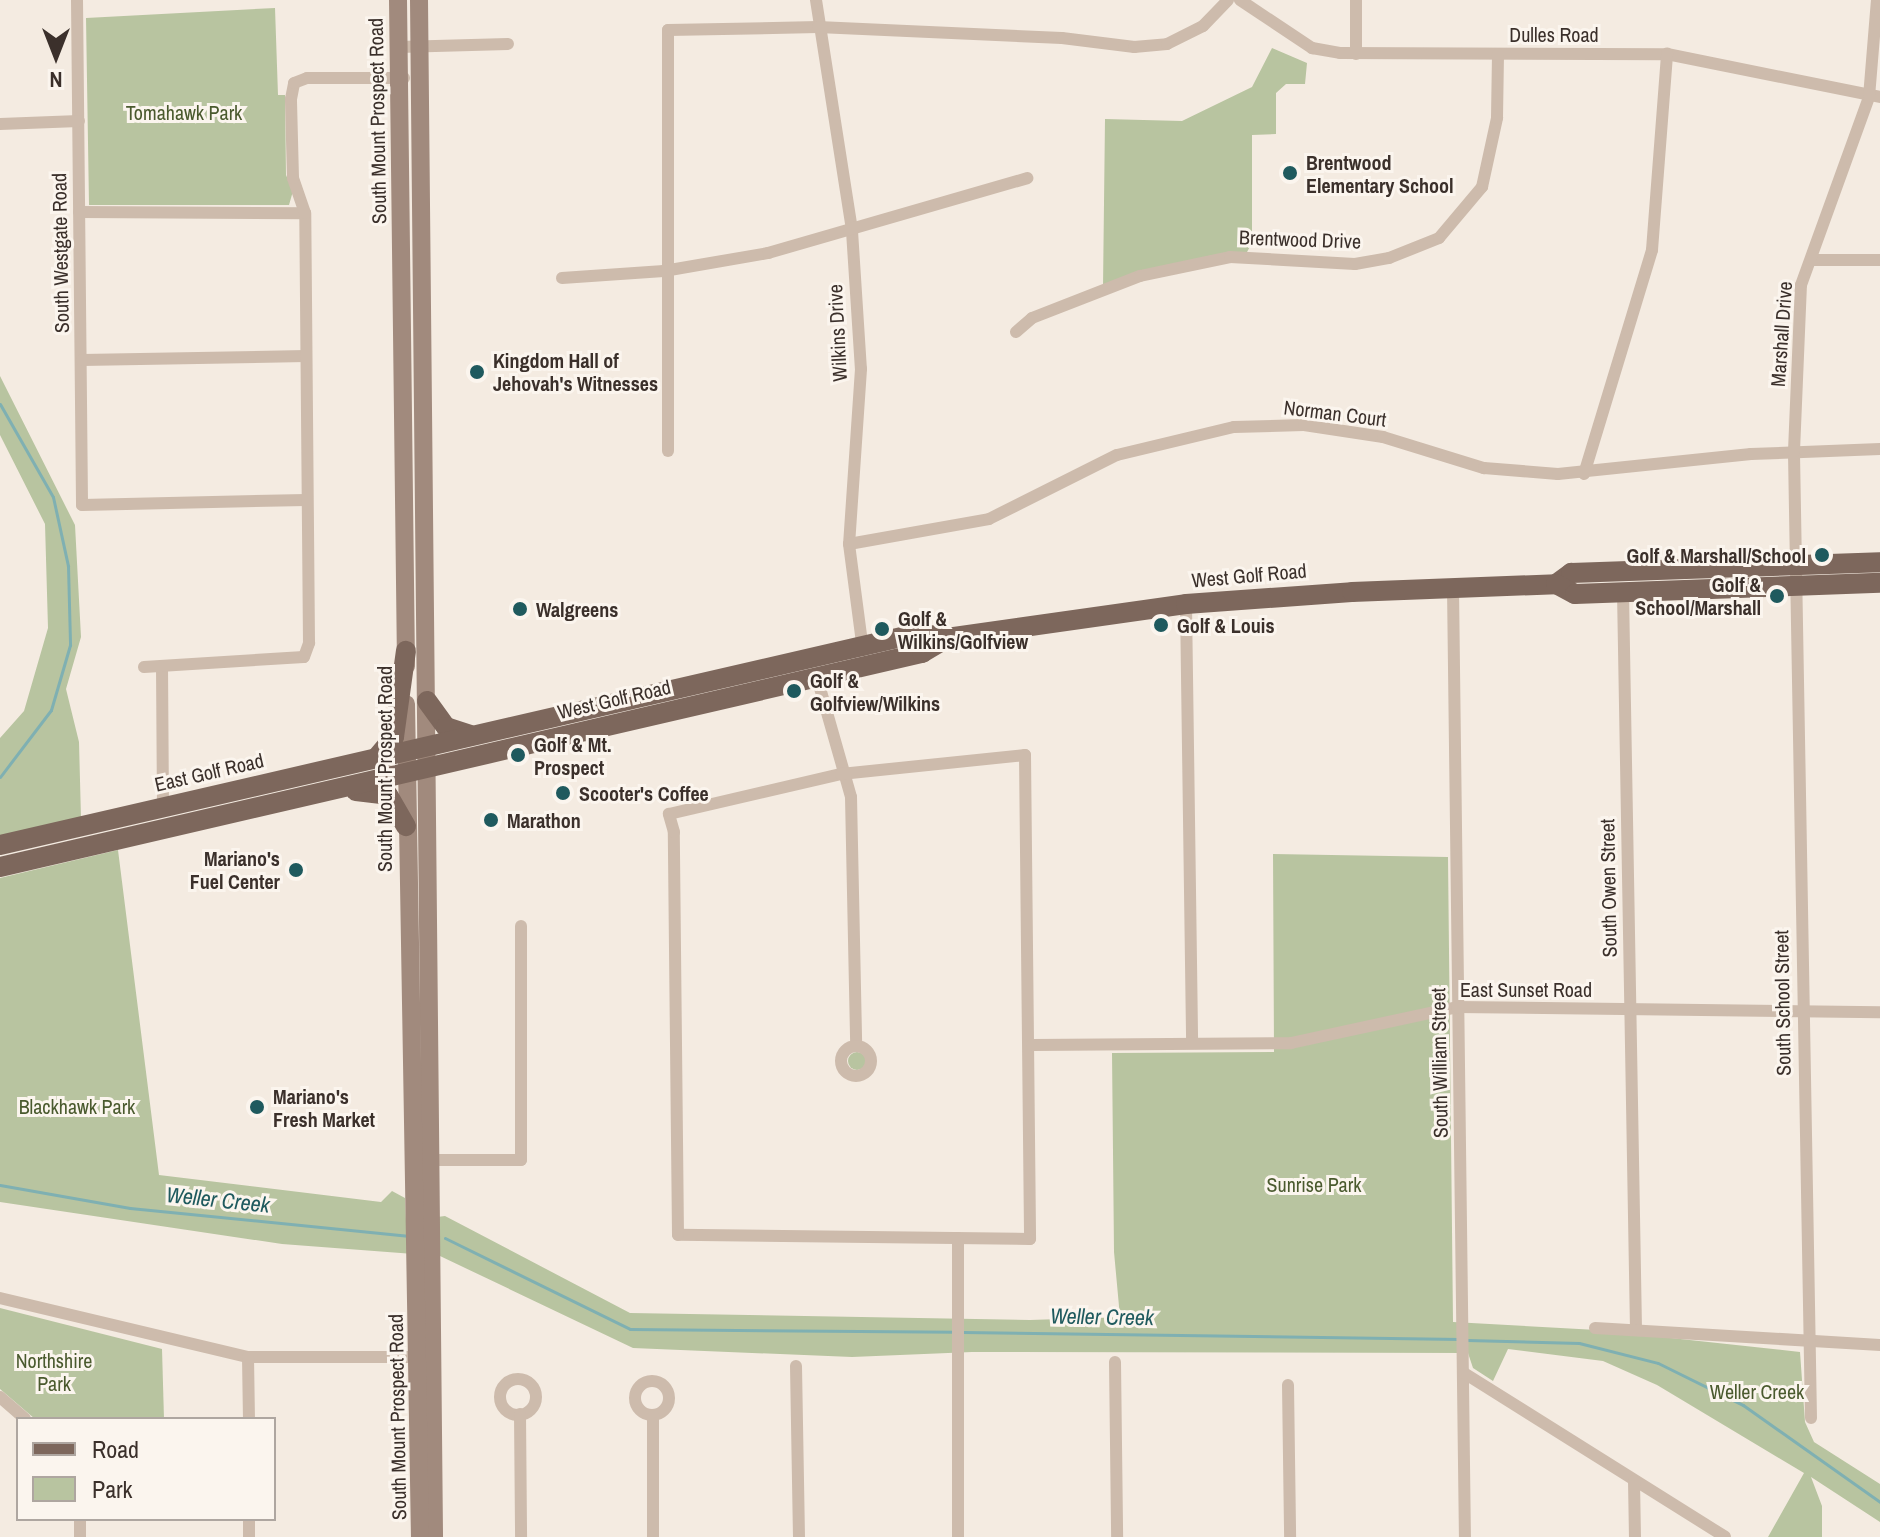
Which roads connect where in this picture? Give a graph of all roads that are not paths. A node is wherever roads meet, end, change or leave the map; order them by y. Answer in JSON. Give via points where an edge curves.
{"nodes":[{"id":1,"x":77,"y":0,"type":"edge"},
{"id":2,"x":398,"y":0,"type":"edge"},
{"id":3,"x":419,"y":0,"type":"edge"},
{"id":4,"x":816,"y":0,"type":"edge"},
{"id":5,"x":1228,"y":0,"type":"edge"},
{"id":6,"x":1240,"y":0,"type":"edge"},
{"id":7,"x":1356,"y":0,"type":"edge"},
{"id":8,"x":1877,"y":0,"type":"edge"},
{"id":9,"x":818,"y":27,"type":"junction"},
{"id":10,"x":508,"y":44,"type":"dead end"},
{"id":11,"x":399,"y":47,"type":"junction"},
{"id":12,"x":419,"y":47,"type":"junction"},
{"id":13,"x":1356,"y":54,"type":"junction"},
{"id":14,"x":1498,"y":54,"type":"junction"},
{"id":15,"x":1667,"y":54,"type":"junction"},
{"id":16,"x":399,"y":78,"type":"junction"},
{"id":17,"x":420,"y":78,"type":"junction"},
{"id":18,"x":1875,"y":97,"type":"edge"},
{"id":19,"x":79,"y":121,"type":"junction"},
{"id":20,"x":0,"y":124,"type":"edge"},
{"id":21,"x":1027,"y":178,"type":"dead end"},
{"id":22,"x":79,"y":212,"type":"junction"},
{"id":23,"x":305,"y":213,"type":"junction"},
{"id":24,"x":852,"y":231,"type":"junction"},
{"id":25,"x":1811,"y":260,"type":"junction"},
{"id":26,"x":1880,"y":260,"type":"edge"},
{"id":27,"x":664,"y":271,"type":"junction"},
{"id":28,"x":562,"y":278,"type":"dead end"},
{"id":29,"x":1016,"y":332,"type":"dead end"},
{"id":30,"x":306,"y":356,"type":"junction"},
{"id":31,"x":82,"y":360,"type":"junction"},
{"id":32,"x":1880,"y":449,"type":"edge"},
{"id":33,"x":668,"y":451,"type":"dead end"},
{"id":34,"x":1794,"y":451,"type":"junction"},
{"id":35,"x":1584,"y":474,"type":"junction"},
{"id":36,"x":306,"y":500,"type":"junction"},
{"id":37,"x":849,"y":544,"type":"junction"},
{"id":38,"x":1880,"y":562,"type":"edge"},
{"id":39,"x":1798,"y":576,"type":"junction"},
{"id":40,"x":1880,"y":583,"type":"edge"},
{"id":41,"x":1556,"y":584,"type":"junction"},
{"id":42,"x":1453,"y":588,"type":"junction"},
{"id":43,"x":1623,"y":592,"type":"junction"},
{"id":44,"x":1186,"y":604,"type":"junction"},
{"id":45,"x":406,"y":651,"type":"junction"},
{"id":46,"x":864,"y":655,"type":"junction"},
{"id":47,"x":162,"y":666,"type":"junction"},
{"id":48,"x":814,"y":666,"type":"junction"},
{"id":49,"x":144,"y":667,"type":"dead end"},
{"id":50,"x":427,"y":701,"type":"junction"},
{"id":51,"x":470,"y":735,"type":"junction"},
{"id":52,"x":428,"y":744,"type":"junction"},
{"id":53,"x":405,"y":750,"type":"junction"},
{"id":54,"x":378,"y":756,"type":"junction"},
{"id":55,"x":428,"y":766,"type":"junction"},
{"id":56,"x":406,"y":772,"type":"junction"},
{"id":57,"x":841,"y":774,"type":"junction"},
{"id":58,"x":320,"y":792,"type":"junction"},
{"id":59,"x":163,"y":807,"type":"junction"},
{"id":60,"x":406,"y":826,"type":"junction"},
{"id":61,"x":0,"y":845,"type":"edge"},
{"id":62,"x":0,"y":867,"type":"edge"},
{"id":63,"x":521,"y":926,"type":"dead end"},
{"id":64,"x":1457,"y":1007,"type":"junction"},
{"id":65,"x":1630,"y":1010,"type":"junction"},
{"id":66,"x":1880,"y":1012,"type":"edge"},
{"id":67,"x":1801,"y":1013,"type":"junction"},
{"id":68,"x":1192,"y":1042,"type":"junction"},
{"id":69,"x":1032,"y":1045,"type":"junction"},
{"id":70,"x":856,"y":1046,"type":"dead end"},
{"id":71,"x":422,"y":1160,"type":"junction"},
{"id":72,"x":958,"y":1238,"type":"junction"},
{"id":73,"x":0,"y":1298,"type":"edge"},
{"id":74,"x":1636,"y":1327,"type":"junction"},
{"id":75,"x":1595,"y":1328,"type":"dead end"},
{"id":76,"x":1809,"y":1344,"type":"junction"},
{"id":77,"x":1880,"y":1345,"type":"edge"},
{"id":78,"x":425,"y":1356,"type":"junction"},
{"id":79,"x":248,"y":1357,"type":"junction"},
{"id":80,"x":1115,"y":1362,"type":"dead end"},
{"id":81,"x":796,"y":1366,"type":"dead end"},
{"id":82,"x":1464,"y":1373,"type":"junction"},
{"id":83,"x":1288,"y":1385,"type":"dead end"},
{"id":84,"x":0,"y":1397,"type":"edge"},
{"id":85,"x":520,"y":1414,"type":"dead end"},
{"id":86,"x":653,"y":1416,"type":"dead end"},
{"id":87,"x":23,"y":1417,"type":"edge"},
{"id":88,"x":249,"y":1417,"type":"edge"},
{"id":89,"x":1811,"y":1418,"type":"dead end"},
{"id":90,"x":1634,"y":1481,"type":"junction"},
{"id":91,"x":420,"y":1537,"type":"edge"},
{"id":92,"x":434,"y":1537,"type":"edge"},
{"id":93,"x":521,"y":1537,"type":"edge"},
{"id":94,"x":653,"y":1537,"type":"edge"},
{"id":95,"x":799,"y":1537,"type":"edge"},
{"id":96,"x":958,"y":1537,"type":"edge"},
{"id":97,"x":1117,"y":1537,"type":"edge"},
{"id":98,"x":1290,"y":1537,"type":"edge"},
{"id":99,"x":1465,"y":1537,"type":"edge"},
{"id":100,"x":1635,"y":1537,"type":"edge"},
{"id":101,"x":1725,"y":1537,"type":"edge"}],
"edges":[{"from":1,"to":19,"type":"street","name":"South Westgate Road"},
{"from":2,"to":11,"type":"main road","name":"South Mount Prospect Road"},
{"from":3,"to":12,"type":"main road","name":"South Mount Prospect Road"},
{"from":4,"to":9,"type":"street","name":"Wilkins Drive"},
{"from":5,"to":9,"type":"street","via":[[1191,32],[1167,44],[1134,47],[1062,38]]},
{"from":6,"to":13,"type":"street","name":"Dulles Road","via":[[1312,48]]},
{"from":7,"to":13,"type":"street"},
{"from":8,"to":18,"type":"street","name":"Marshall Drive"},
{"from":9,"to":24,"type":"street","name":"Wilkins Drive"},
{"from":9,"to":27,"type":"street","via":[[668,30]]},
{"from":10,"to":12,"type":"street"},
{"from":11,"to":12,"type":"street"},
{"from":11,"to":16,"type":"main road","name":"South Mount Prospect Road"},
{"from":12,"to":17,"type":"main road","name":"South Mount Prospect Road"},
{"from":13,"to":14,"type":"street","name":"Dulles Road"},
{"from":14,"to":15,"type":"street","name":"Dulles Road"},
{"from":14,"to":29,"type":"street","name":"Brentwood Drive","via":[[1497,118],[1482,187],[1439,238],[1389,258],[1355,264],[1230,257],[1140,276],[1032,318]]},
{"from":15,"to":18,"type":"street","name":"Dulles Road"},
{"from":15,"to":35,"type":"street","via":[[1652,250]]},
{"from":16,"to":17,"type":"street"},
{"from":16,"to":23,"type":"street","via":[[307,78],[294,83],[293,178]]},
{"from":16,"to":45,"type":"main road","name":"South Mount Prospect Road"},
{"from":17,"to":50,"type":"main road","name":"South Mount Prospect Road"},
{"from":18,"to":25,"type":"street","name":"Marshall Drive"},
{"from":19,"to":20,"type":"street"},
{"from":19,"to":22,"type":"street","name":"South Westgate Road"},
{"from":21,"to":24,"type":"street"},
{"from":22,"to":23,"type":"street"},
{"from":22,"to":31,"type":"street","name":"South Westgate Road"},
{"from":23,"to":30,"type":"street"},
{"from":24,"to":27,"type":"street"},
{"from":24,"to":37,"type":"street","name":"Wilkins Drive","via":[[861,369]]},
{"from":25,"to":26,"type":"street"},
{"from":25,"to":34,"type":"street","name":"Marshall Drive","via":[[1801,285]]},
{"from":27,"to":28,"type":"street"},
{"from":27,"to":33,"type":"street"},
{"from":30,"to":31,"type":"street"},
{"from":30,"to":36,"type":"street"},
{"from":31,"to":36,"type":"street","name":"South Westgate Road","via":[[82,505]]},
{"from":32,"to":34,"type":"street","name":"Norman Court"},
{"from":34,"to":35,"type":"street","name":"Norman Court"},
{"from":34,"to":39,"type":"street","name":"Marshall Drive"},
{"from":35,"to":37,"type":"street","name":"Norman Court","via":[[1484,468],[1383,437],[1304,425],[1234,427],[1117,455],[989,519]]},
{"from":36,"to":47,"type":"street","via":[[309,643],[304,657]]},
{"from":37,"to":46,"type":"street","name":"Wilkins Drive"},
{"from":38,"to":39,"type":"main road","name":"West Golf Road"},
{"from":39,"to":40,"type":"main road","name":"West Golf Road"},
{"from":39,"to":41,"type":"main road","name":"West Golf Road","via":[[1571,573]]},
{"from":39,"to":43,"type":"main road","name":"West Golf Road"},
{"from":39,"to":67,"type":"street","name":"South School Street"},
{"from":41,"to":42,"type":"main road","name":"West Golf Road"},
{"from":41,"to":43,"type":"main road","name":"West Golf Road","via":[[1575,594]]},
{"from":42,"to":44,"type":"main road","name":"West Golf Road"},
{"from":42,"to":64,"type":"street","name":"South William Street"},
{"from":43,"to":65,"type":"street","name":"South Owen Street"},
{"from":44,"to":46,"type":"main road","name":"West Golf Road","via":[[947,638],[922,653]]},
{"from":44,"to":68,"type":"street"},
{"from":45,"to":53,"type":"main road","name":"South Mount Prospect Road"},
{"from":45,"to":54,"type":"main road","via":[[394,737]]},
{"from":46,"to":48,"type":"main road","name":"West Golf Road"},
{"from":47,"to":49,"type":"street"},
{"from":47,"to":59,"type":"street"},
{"from":48,"to":51,"type":"main road","name":"West Golf Road"},
{"from":48,"to":55,"type":"main road","name":"West Golf Road"},
{"from":48,"to":57,"type":"street"},
{"from":50,"to":51,"type":"main road","via":[[446,727]]},
{"from":50,"to":52,"type":"main road","name":"South Mount Prospect Road"},
{"from":51,"to":52,"type":"main road","name":"West Golf Road"},
{"from":52,"to":53,"type":"main road","name":"East Golf Road"},
{"from":52,"to":55,"type":"main road","name":"South Mount Prospect Road"},
{"from":53,"to":54,"type":"main road","name":"East Golf Road"},
{"from":53,"to":56,"type":"main road","name":"South Mount Prospect Road"},
{"from":54,"to":59,"type":"main road","name":"East Golf Road"},
{"from":55,"to":56,"type":"main road"},
{"from":55,"to":71,"type":"main road","name":"South Mount Prospect Road"},
{"from":56,"to":58,"type":"main road"},
{"from":56,"to":60,"type":"main road","name":"South Mount Prospect Road"},
{"from":57,"to":69,"type":"street","via":[[1025,755]]},
{"from":57,"to":70,"type":"street","via":[[851,797]]},
{"from":57,"to":72,"type":"street","via":[[669,814],[674,832],[678,1235]]},
{"from":58,"to":60,"type":"main road","via":[[380,791],[394,800]]},
{"from":58,"to":62,"type":"main road"},
{"from":59,"to":61,"type":"main road","name":"East Golf Road"},
{"from":60,"to":71,"type":"main road","name":"South Mount Prospect Road"},
{"from":63,"to":71,"type":"street","via":[[521,1160]]},
{"from":64,"to":65,"type":"street","name":"East Sunset Road"},
{"from":64,"to":68,"type":"street","name":"East Sunset Road","via":[[1291,1043]]},
{"from":64,"to":82,"type":"street","name":"South William Street"},
{"from":65,"to":67,"type":"street","name":"East Sunset Road"},
{"from":65,"to":74,"type":"street","name":"South Owen Street"},
{"from":66,"to":67,"type":"street","name":"East Sunset Road"},
{"from":67,"to":76,"type":"street","name":"South School Street"},
{"from":68,"to":69,"type":"street","name":"East Sunset Road"},
{"from":69,"to":72,"type":"street","via":[[1030,1239]]},
{"from":71,"to":78,"type":"main road","name":"South Mount Prospect Road"},
{"from":72,"to":96,"type":"street"},
{"from":73,"to":79,"type":"street"},
{"from":74,"to":75,"type":"street"},
{"from":74,"to":76,"type":"street"},
{"from":76,"to":77,"type":"street"},
{"from":76,"to":89,"type":"street","name":"South School Street"},
{"from":78,"to":79,"type":"street"},
{"from":78,"to":91,"type":"main road","name":"South Mount Prospect Road"},
{"from":78,"to":92,"type":"main road","name":"South Mount Prospect Road"},
{"from":79,"to":88,"type":"street"},
{"from":80,"to":97,"type":"street"},
{"from":81,"to":95,"type":"street"},
{"from":82,"to":90,"type":"street"},
{"from":82,"to":99,"type":"street","name":"South William Street"},
{"from":83,"to":98,"type":"street"},
{"from":84,"to":87,"type":"street"},
{"from":85,"to":93,"type":"street"},
{"from":86,"to":94,"type":"street"},
{"from":90,"to":100,"type":"street"},
{"from":90,"to":101,"type":"street"}]}
